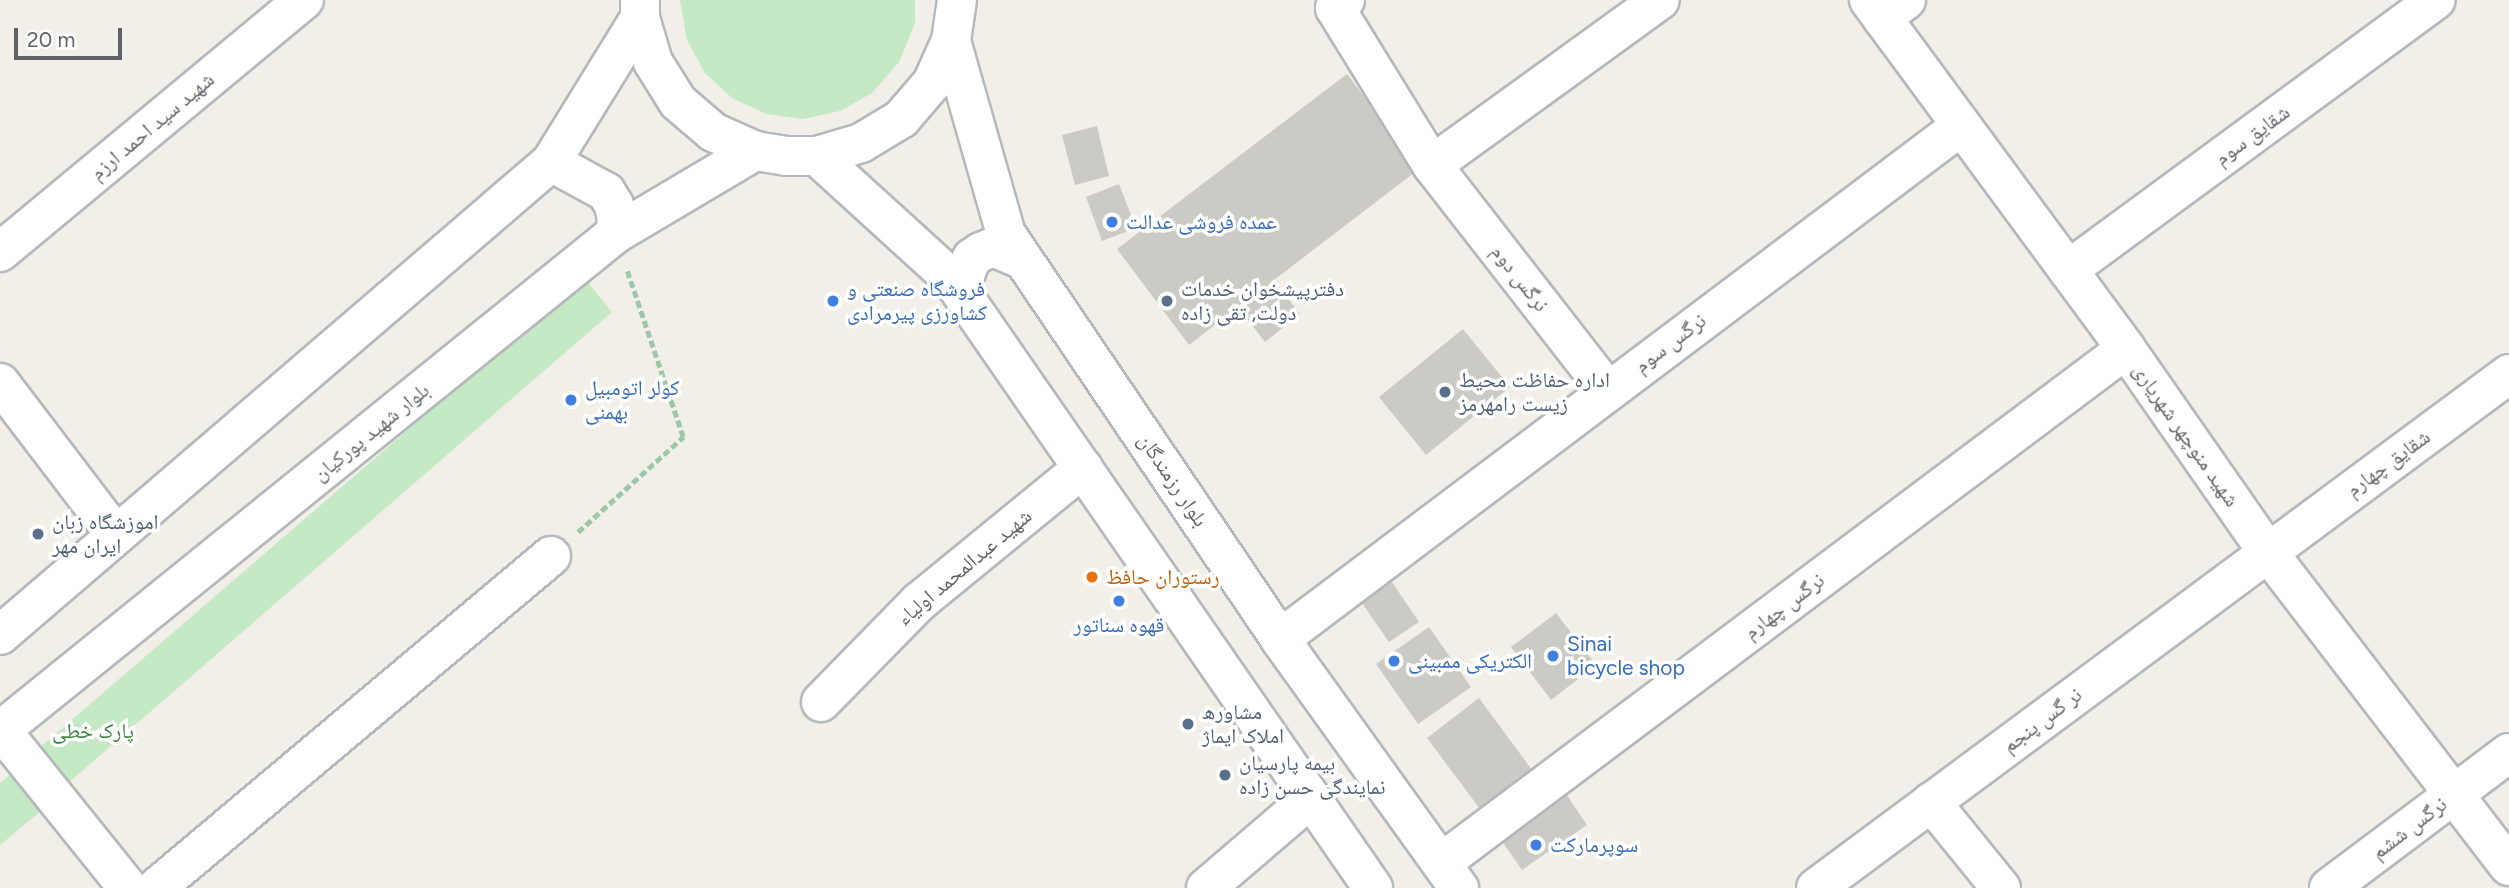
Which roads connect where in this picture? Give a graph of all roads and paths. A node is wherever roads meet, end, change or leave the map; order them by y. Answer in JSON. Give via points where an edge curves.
{"nodes":[{"id":1,"x":304,"y":0,"type":"edge"},
{"id":2,"x":957,"y":0,"type":"edge"},
{"id":3,"x":1660,"y":0,"type":"edge"},
{"id":4,"x":2436,"y":0,"type":"edge"},
{"id":5,"x":1340,"y":4,"type":"edge"},
{"id":6,"x":1885,"y":6,"type":"edge"},
{"id":7,"x":640,"y":9,"type":"edge"},
{"id":8,"x":951,"y":41,"type":"junction"},
{"id":9,"x":1961,"y":126,"type":"junction"},
{"id":10,"x":755,"y":151,"type":"junction"},
{"id":11,"x":817,"y":156,"type":"junction"},
{"id":12,"x":551,"y":162,"type":"junction"},
{"id":13,"x":1432,"y":165,"type":"junction"},
{"id":14,"x":615,"y":234,"type":"junction"},
{"id":15,"x":0,"y":252,"type":"edge"},
{"id":16,"x":1023,"y":260,"type":"junction"},
{"id":17,"x":2067,"y":270,"type":"junction"},
{"id":18,"x":964,"y":297,"type":"junction"},
{"id":19,"x":2126,"y":349,"type":"junction"},
{"id":20,"x":2509,"y":374,"type":"edge"},
{"id":21,"x":0,"y":383,"type":"edge"},
{"id":22,"x":1607,"y":390,"type":"junction"},
{"id":23,"x":1083,"y":468,"type":"junction"},
{"id":24,"x":116,"y":535,"type":"junction"},
{"id":25,"x":2267,"y":551,"type":"junction"},
{"id":26,"x":551,"y":556,"type":"joint"},
{"id":27,"x":0,"y":635,"type":"edge"},
{"id":28,"x":1280,"y":639,"type":"junction"},
{"id":29,"x":821,"y":702,"type":"dead end"},
{"id":30,"x":0,"y":731,"type":"edge"},
{"id":31,"x":2509,"y":753,"type":"edge"},
{"id":32,"x":2456,"y":793,"type":"junction"},
{"id":33,"x":1311,"y":798,"type":"junction"},
{"id":34,"x":1931,"y":802,"type":"junction"},
{"id":35,"x":2509,"y":866,"type":"edge"},
{"id":36,"x":1450,"y":876,"type":"edge"},
{"id":37,"x":128,"y":888,"type":"edge"},
{"id":38,"x":156,"y":888,"type":"edge"},
{"id":39,"x":1206,"y":888,"type":"edge"},
{"id":40,"x":1373,"y":888,"type":"edge"},
{"id":41,"x":1816,"y":888,"type":"edge"},
{"id":42,"x":2001,"y":888,"type":"edge"},
{"id":43,"x":2329,"y":888,"type":"edge"}],
"edges":[{"from":1,"to":15,"type":"street","name":"شهید سید احمد ارزم"},
{"from":2,"to":8,"type":"street"},
{"from":3,"to":13,"type":"street"},
{"from":4,"to":17,"type":"street","name":"شقایق سوم"},
{"from":5,"to":13,"type":"street","name":"نرگس دوم"},
{"from":6,"to":9,"type":"street","name":"شهید منوچهر شهریاری"},
{"from":7,"to":10,"type":"street","via":[[653,62],[678,102],[713,132]]},
{"from":7,"to":12,"type":"street"},
{"from":8,"to":11,"type":"street","via":[[932,83],[901,118],[861,143]]},
{"from":8,"to":16,"type":"street","name":"بلوار رزمندگان","via":[[1006,234]]},
{"from":9,"to":17,"type":"street","name":"شهید منوچهر شهریاری"},
{"from":9,"to":22,"type":"street","name":"نرگس سوم"},
{"from":10,"to":11,"type":"street"},
{"from":10,"to":14,"type":"street","name":"بلوار شهید پورکیان"},
{"from":11,"to":18,"type":"street","via":[[951,278]]},
{"from":12,"to":14,"type":"street","via":[[606,192],[614,205]]},
{"from":12,"to":24,"type":"street"},
{"from":13,"to":22,"type":"street","name":"نرگس دوم"},
{"from":14,"to":26,"type":"path","via":[[682,437]]},
{"from":14,"to":30,"type":"street","name":"بلوار شهید پورکیان"},
{"from":16,"to":18,"type":"street","via":[[993,247],[981,252],[967,269]]},
{"from":16,"to":28,"type":"street","name":"بلوار رزمندگان"},
{"from":17,"to":19,"type":"street","name":"شهید منوچهر شهریاری"},
{"from":18,"to":23,"type":"street"},
{"from":19,"to":25,"type":"street","name":"شهید منوچهر شهریاری"},
{"from":19,"to":36,"type":"street","name":"نرگس چهارم"},
{"from":20,"to":25,"type":"street","name":"شقایق چهارم"},
{"from":21,"to":24,"type":"street"},
{"from":22,"to":28,"type":"street","name":"نرگس سوم"},
{"from":23,"to":29,"type":"street","name":"شهید عبدالمحمد اولیاء","via":[[919,602]]},
{"from":23,"to":33,"type":"street"},
{"from":24,"to":27,"type":"street"},
{"from":25,"to":32,"type":"street","name":"شهید منوچهر شهریاری"},
{"from":25,"to":34,"type":"street","name":"نر گس پنجم"},
{"from":26,"to":38,"type":"street"},
{"from":28,"to":36,"type":"street","name":"بلوار رزمندگان"},
{"from":30,"to":37,"type":"street"},
{"from":31,"to":32,"type":"street","name":"نرگس ششم"},
{"from":32,"to":35,"type":"street","name":"شهید منوچهر شهریاری"},
{"from":32,"to":43,"type":"street","name":"نرگس ششم"},
{"from":33,"to":39,"type":"street"},
{"from":33,"to":40,"type":"street"},
{"from":34,"to":41,"type":"street","name":"نر گس پنجم"},
{"from":34,"to":42,"type":"street"}]}
